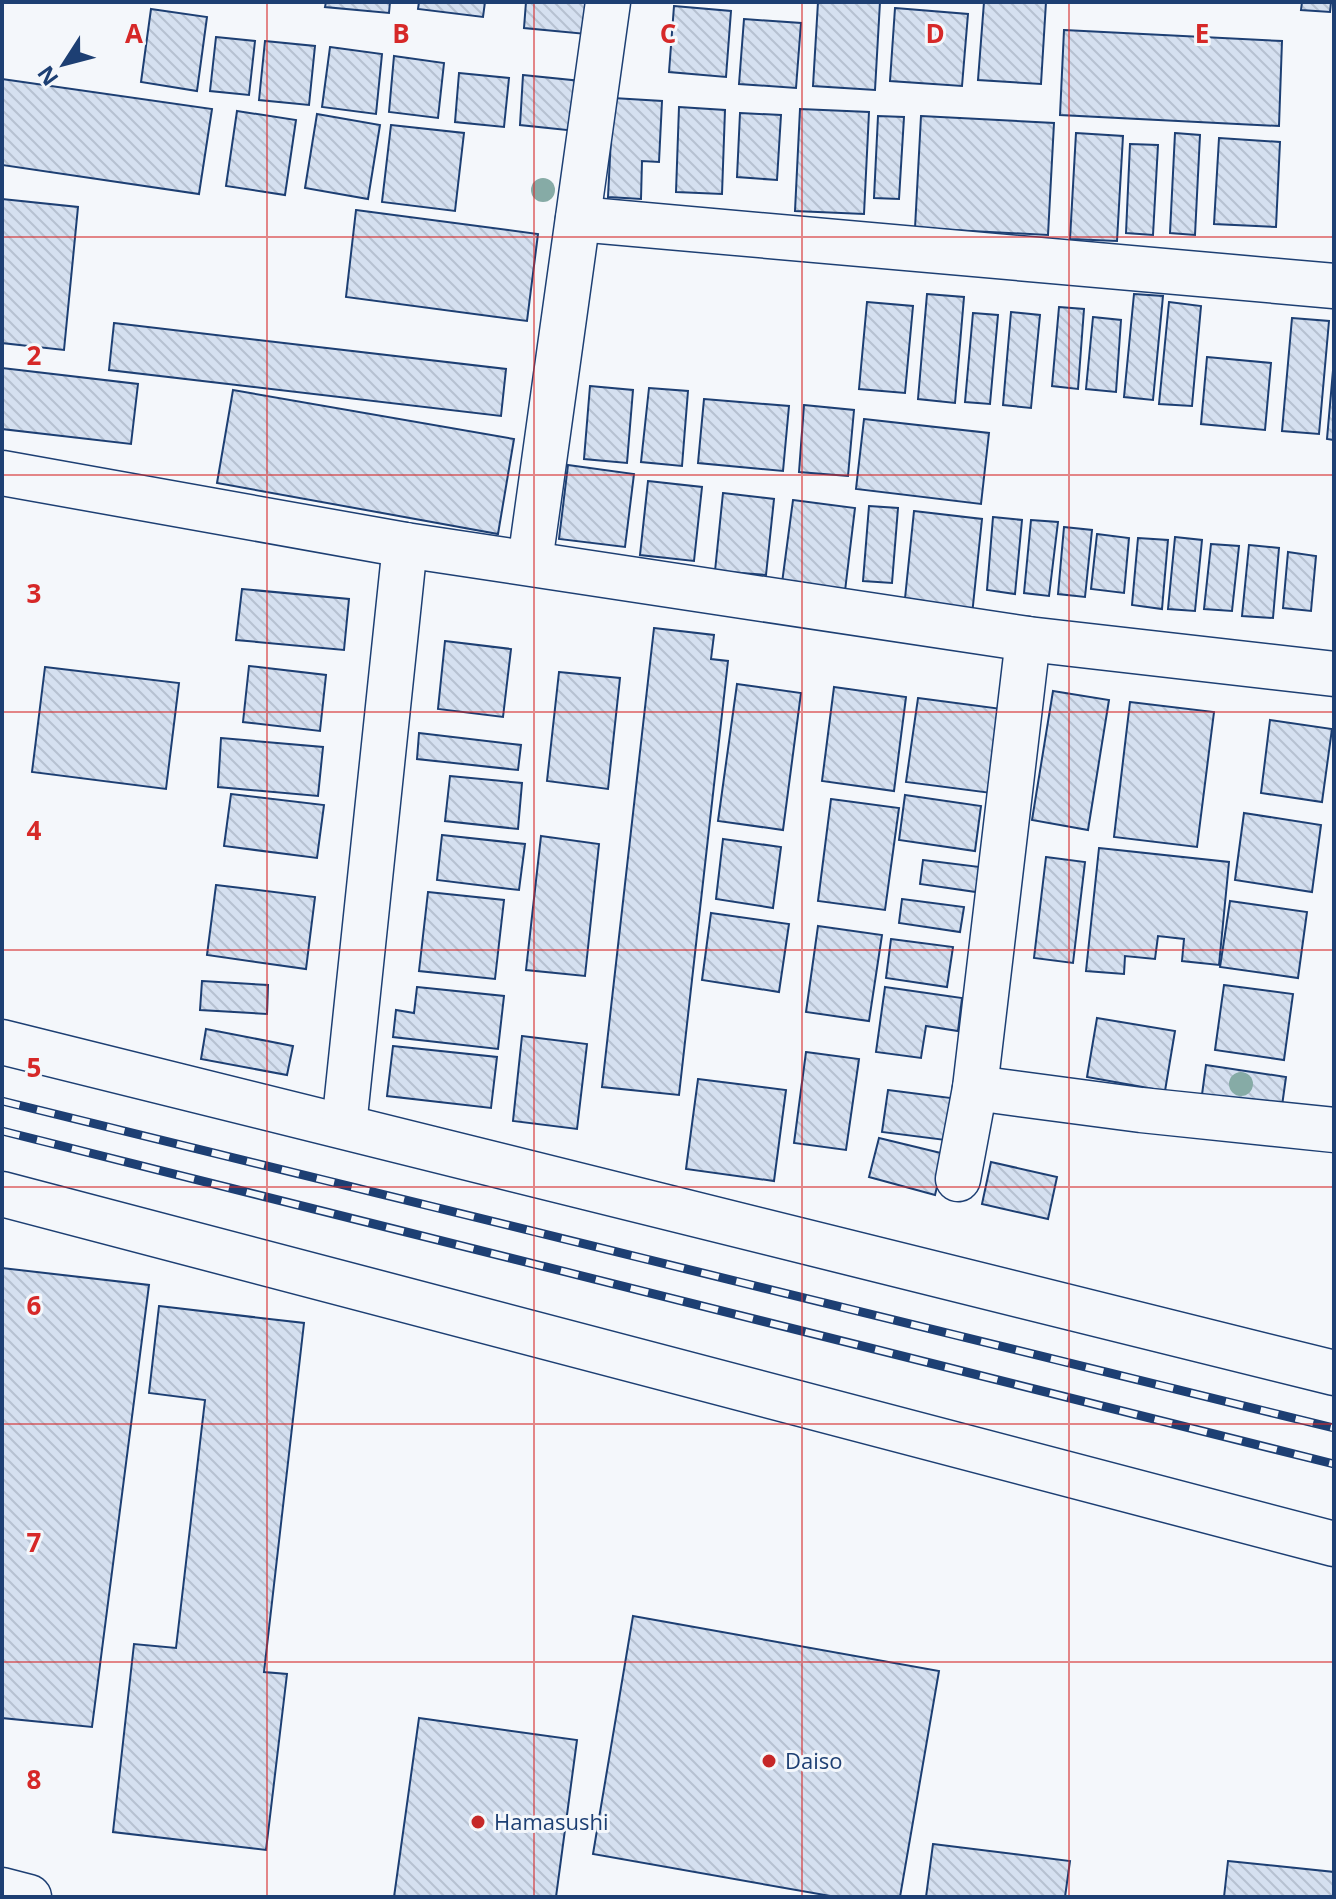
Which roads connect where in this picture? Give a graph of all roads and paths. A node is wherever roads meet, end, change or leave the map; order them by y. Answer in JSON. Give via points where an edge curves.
{"nodes":[{"id":1,"x":608,"y":2,"type":"edge"},
{"id":2,"x":578,"y":219,"type":"junction"},
{"id":3,"x":1334,"y":286,"type":"edge"},
{"id":4,"x":2,"y":473,"type":"edge"},
{"id":5,"x":405,"y":545,"type":"junction"},
{"id":6,"x":530,"y":562,"type":"junction"},
{"id":7,"x":1028,"y":639,"type":"junction"},
{"id":8,"x":1334,"y":674,"type":"edge"},
{"id":9,"x":2,"y":1042,"type":"edge"},
{"id":10,"x":975,"y":1088,"type":"junction"},
{"id":11,"x":344,"y":1126,"type":"junction"},
{"id":12,"x":1334,"y":1130,"type":"edge"},
{"id":13,"x":958,"y":1179,"type":"dead end"},
{"id":14,"x":2,"y":1194,"type":"edge"},
{"id":15,"x":1334,"y":1373,"type":"edge"},
{"id":16,"x":1334,"y":1544,"type":"edge"},
{"id":17,"x":2,"y":1890,"type":"edge"},
{"id":18,"x":29,"y":1897,"type":"edge"}],
"edges":[{"from":1,"to":2,"type":"street"},
{"from":2,"to":3,"type":"street"},
{"from":2,"to":6,"type":"street"},
{"from":4,"to":5,"type":"street"},
{"from":5,"to":6,"type":"street"},
{"from":5,"to":11,"type":"street"},
{"from":6,"to":7,"type":"street"},
{"from":7,"to":8,"type":"street"},
{"from":7,"to":10,"type":"street"},
{"from":9,"to":11,"type":"street"},
{"from":10,"to":12,"type":"street"},
{"from":10,"to":13,"type":"street"},
{"from":11,"to":15,"type":"street"},
{"from":14,"to":16,"type":"street"},
{"from":17,"to":18,"type":"street"}]}
